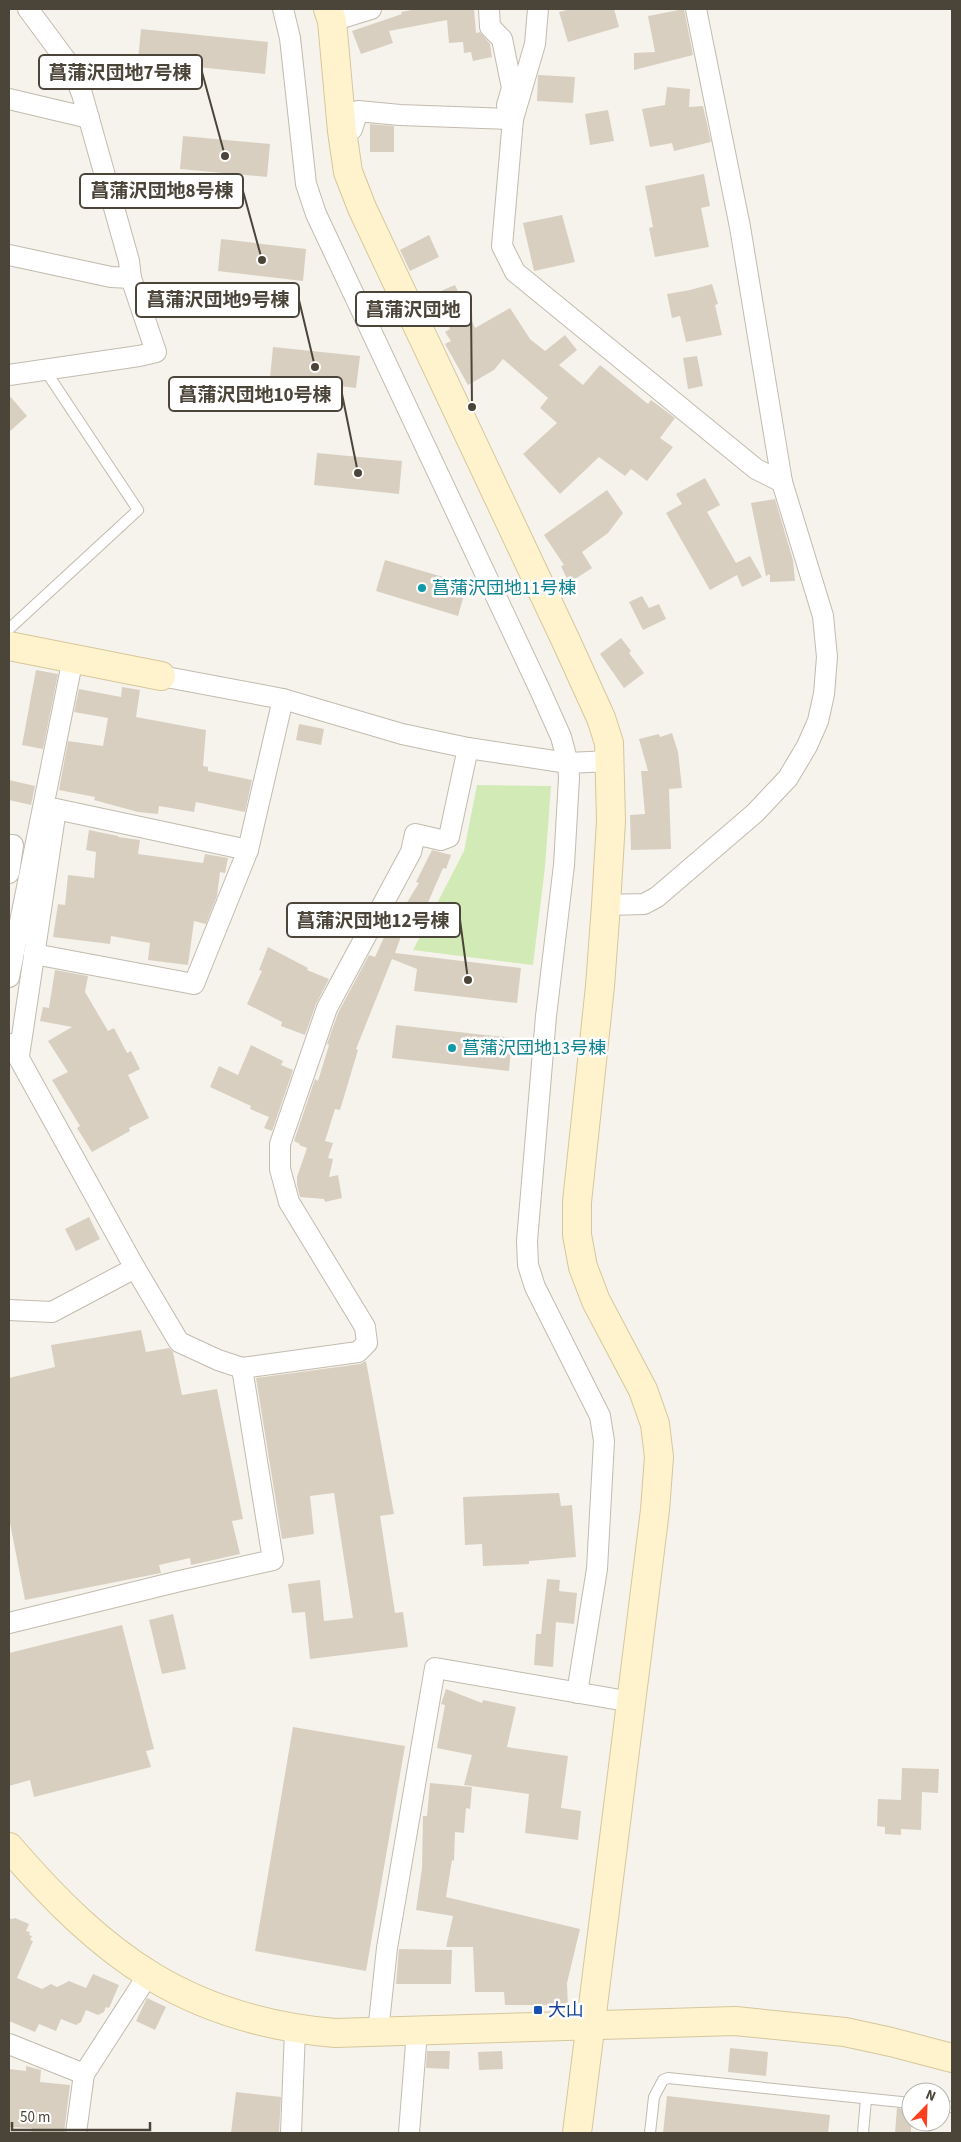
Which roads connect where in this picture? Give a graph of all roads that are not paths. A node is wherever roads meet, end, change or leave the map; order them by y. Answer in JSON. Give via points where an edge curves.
{"nodes":[{"id":1,"x":28,"y":9,"type":"edge"},
{"id":2,"x":283,"y":9,"type":"edge"},
{"id":3,"x":371,"y":9,"type":"edge"},
{"id":4,"x":490,"y":9,"type":"edge"},
{"id":5,"x":538,"y":9,"type":"edge"},
{"id":6,"x":696,"y":9,"type":"edge"},
{"id":7,"x":330,"y":15,"type":"edge"},
{"id":8,"x":9,"y":99,"type":"edge"},
{"id":9,"x":89,"y":118,"type":"junction"},
{"id":10,"x":508,"y":118,"type":"junction"},
{"id":11,"x":342,"y":131,"type":"junction"},
{"id":12,"x":9,"y":256,"type":"edge"},
{"id":13,"x":131,"y":278,"type":"junction"},
{"id":14,"x":45,"y":370,"type":"junction"},
{"id":15,"x":9,"y":375,"type":"edge"},
{"id":16,"x":782,"y":482,"type":"junction"},
{"id":17,"x":9,"y":629,"type":"edge"},
{"id":18,"x":9,"y":646,"type":"edge"},
{"id":19,"x":74,"y":658,"type":"junction"},
{"id":20,"x":161,"y":676,"type":"joint"},
{"id":21,"x":283,"y":699,"type":"junction"},
{"id":22,"x":468,"y":748,"type":"junction"},
{"id":23,"x":610,"y":761,"type":"junction"},
{"id":24,"x":568,"y":763,"type":"junction"},
{"id":25,"x":9,"y":844,"type":"edge"},
{"id":26,"x":248,"y":850,"type":"junction"},
{"id":27,"x":9,"y":873,"type":"edge"},
{"id":28,"x":606,"y":906,"type":"junction"},
{"id":29,"x":34,"y":954,"type":"junction"},
{"id":30,"x":9,"y":977,"type":"edge"},
{"id":31,"x":14,"y":1048,"type":"edge"},
{"id":32,"x":135,"y":1268,"type":"junction"},
{"id":33,"x":9,"y":1310,"type":"edge"},
{"id":34,"x":242,"y":1368,"type":"junction"},
{"id":35,"x":9,"y":1623,"type":"edge"},
{"id":36,"x":577,"y":1693,"type":"junction"},
{"id":37,"x":632,"y":1702,"type":"junction"},
{"id":38,"x":9,"y":1847,"type":"edge"},
{"id":39,"x":148,"y":1975,"type":"junction"},
{"id":40,"x":592,"y":2026,"type":"junction"},
{"id":41,"x":294,"y":2030,"type":"junction"},
{"id":42,"x":417,"y":2031,"type":"junction"},
{"id":43,"x":378,"y":2032,"type":"junction"},
{"id":44,"x":9,"y":2044,"type":"edge"},
{"id":45,"x":952,"y":2058,"type":"edge"},
{"id":46,"x":84,"y":2074,"type":"junction"},
{"id":47,"x":866,"y":2099,"type":"junction"},
{"id":48,"x":901,"y":2102,"type":"edge"},
{"id":49,"x":76,"y":2133,"type":"edge"},
{"id":50,"x":291,"y":2133,"type":"edge"},
{"id":51,"x":410,"y":2133,"type":"edge"},
{"id":52,"x":577,"y":2133,"type":"edge"},
{"id":53,"x":650,"y":2133,"type":"edge"},
{"id":54,"x":863,"y":2133,"type":"edge"}],
"edges":[{"from":1,"to":9,"type":"street","via":[[71,67]]},
{"from":2,"to":24,"type":"street","via":[[290,38],[306,184],[316,214],[540,690],[561,737]]},
{"from":3,"to":7,"type":"street"},
{"from":4,"to":10,"type":"street","via":[[490,27],[502,39],[512,88]]},
{"from":5,"to":10,"type":"street","via":[[535,44]]},
{"from":6,"to":16,"type":"street","via":[[740,227]]},
{"from":7,"to":11,"type":"street"},
{"from":8,"to":9,"type":"street"},
{"from":9,"to":13,"type":"street"},
{"from":10,"to":11,"type":"street","via":[[358,111],[352,129]]},
{"from":10,"to":16,"type":"street","via":[[502,246],[515,272],[756,469]]},
{"from":11,"to":23,"type":"street","via":[[348,172],[362,208],[601,718],[609,743]]},
{"from":12,"to":13,"type":"street","via":[[111,277]]},
{"from":13,"to":14,"type":"street","via":[[156,352]]},
{"from":14,"to":15,"type":"street"},
{"from":14,"to":17,"type":"lane","via":[[138,510]]},
{"from":16,"to":28,"type":"street","via":[[823,616],[827,656],[824,694],[808,746],[788,778],[755,813],[672,886],[644,904]]},
{"from":18,"to":19,"type":"street"},
{"from":19,"to":20,"type":"street"},
{"from":19,"to":30,"type":"street"},
{"from":20,"to":21,"type":"street"},
{"from":21,"to":22,"type":"street","via":[[402,734]]},
{"from":21,"to":26,"type":"street"},
{"from":22,"to":24,"type":"street"},
{"from":22,"to":34,"type":"street","via":[[449,837],[441,840],[415,834],[411,852],[327,1008],[280,1144],[280,1169],[289,1202],[365,1327],[367,1343],[358,1352]]},
{"from":23,"to":24,"type":"street"},
{"from":23,"to":28,"type":"street","via":[[611,821]]},
{"from":24,"to":36,"type":"street","via":[[564,865],[546,1016],[527,1241],[528,1265],[535,1287],[600,1416],[604,1441],[597,1569]]},
{"from":25,"to":27,"type":"street","via":[[13,846]]},
{"from":26,"to":29,"type":"street","via":[[194,984]]},
{"from":26,"to":29,"type":"street","via":[[56,809]]},
{"from":28,"to":37,"type":"street","via":[[577,1202],[577,1235],[583,1267],[596,1301],[642,1390],[655,1424],[659,1457]]},
{"from":29,"to":31,"type":"street"},
{"from":31,"to":32,"type":"street"},
{"from":32,"to":33,"type":"street","via":[[52,1312]]},
{"from":32,"to":34,"type":"street","via":[[179,1342]]},
{"from":34,"to":35,"type":"street","via":[[272,1560]]},
{"from":36,"to":37,"type":"street"},
{"from":36,"to":43,"type":"street","via":[[435,1668],[388,1948]]},
{"from":37,"to":40,"type":"street"},
{"from":38,"to":39,"type":"street","via":[[46,1890],[91,1932]]},
{"from":39,"to":41,"type":"street","via":[[183,1995],[239,2017]]},
{"from":39,"to":46,"type":"street"},
{"from":40,"to":42,"type":"street"},
{"from":40,"to":45,"type":"street","via":[[734,2021],[788,2025],[845,2032]]},
{"from":40,"to":52,"type":"street"},
{"from":41,"to":43,"type":"street"},
{"from":41,"to":50,"type":"street"},
{"from":42,"to":43,"type":"street"},
{"from":42,"to":51,"type":"street"},
{"from":44,"to":46,"type":"street"},
{"from":46,"to":49,"type":"street"},
{"from":47,"to":48,"type":"lane"},
{"from":47,"to":53,"type":"lane","via":[[668,2078],[663,2080],[654,2097]]},
{"from":47,"to":54,"type":"lane"}]}
